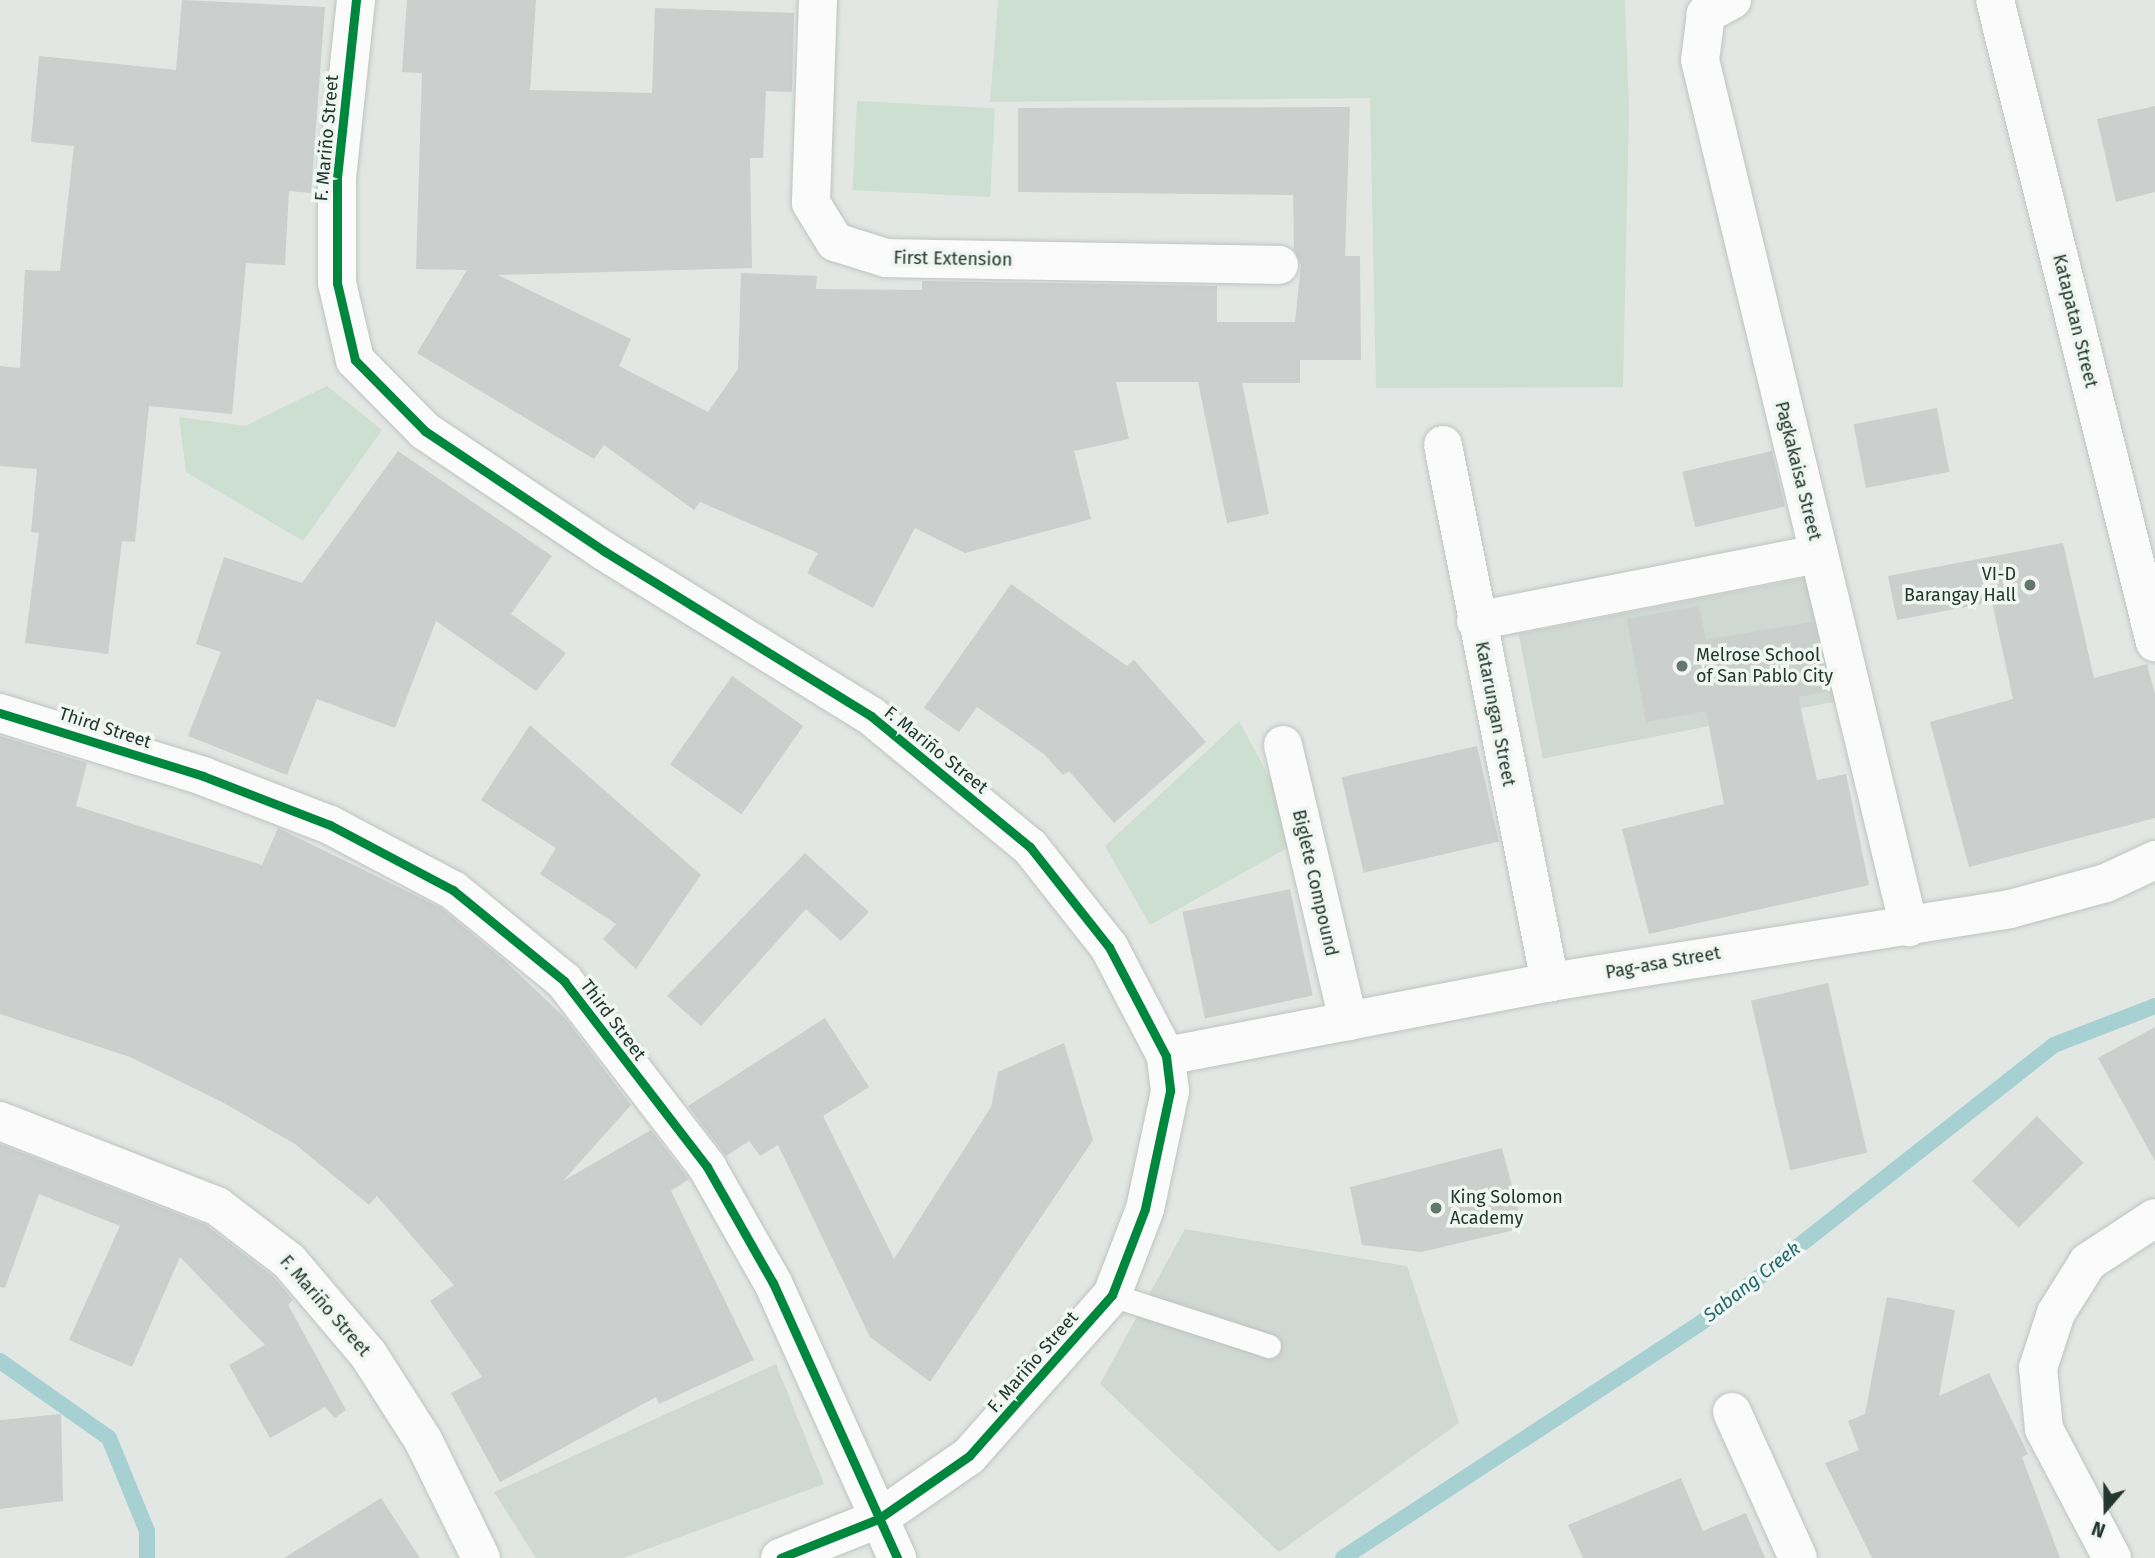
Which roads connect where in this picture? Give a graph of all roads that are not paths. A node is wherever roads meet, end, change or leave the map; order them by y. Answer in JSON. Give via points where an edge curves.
{"nodes":[{"id":1,"x":356,"y":0,"type":"edge"},
{"id":2,"x":818,"y":0,"type":"edge"},
{"id":3,"x":1995,"y":0,"type":"edge"},
{"id":4,"x":1719,"y":7,"type":"edge"},
{"id":5,"x":1279,"y":265,"type":"dead end"},
{"id":6,"x":1443,"y":445,"type":"dead end"},
{"id":7,"x":1818,"y":554,"type":"junction"},
{"id":8,"x":1476,"y":621,"type":"junction"},
{"id":9,"x":2155,"y":642,"type":"edge"},
{"id":10,"x":0,"y":713,"type":"edge"},
{"id":11,"x":1283,"y":744,"type":"dead end"},
{"id":12,"x":2155,"y":860,"type":"edge"},
{"id":13,"x":1909,"y":927,"type":"junction"},
{"id":14,"x":1550,"y":982,"type":"junction"},
{"id":15,"x":1348,"y":1021,"type":"junction"},
{"id":16,"x":1166,"y":1056,"type":"junction"},
{"id":17,"x":0,"y":1121,"type":"edge"},
{"id":18,"x":2155,"y":1219,"type":"edge"},
{"id":19,"x":1112,"y":1295,"type":"junction"},
{"id":20,"x":1269,"y":1346,"type":"dead end"},
{"id":21,"x":1732,"y":1412,"type":"dead end"},
{"id":22,"x":878,"y":1519,"type":"junction"},
{"id":23,"x":481,"y":1558,"type":"edge"},
{"id":24,"x":780,"y":1558,"type":"edge"},
{"id":25,"x":897,"y":1558,"type":"edge"},
{"id":26,"x":1798,"y":1558,"type":"edge"},
{"id":27,"x":2112,"y":1558,"type":"edge"}],
"edges":[{"from":1,"to":16,"type":"street","name":"F. Mariño Street","via":[[337,178],[337,270],[355,360],[425,431],[604,551],[871,716],[1030,847],[1109,947]]},
{"from":2,"to":5,"type":"street","name":"First Extension","via":[[811,203],[835,242],[886,258]]},
{"from":3,"to":9,"type":"street","name":"Katapatan Street"},
{"from":4,"to":7,"type":"street","name":"Pagkakaisa Street","via":[[1700,60]]},
{"from":6,"to":8,"type":"street","name":"Katarungan Street"},
{"from":7,"to":8,"type":"street"},
{"from":7,"to":13,"type":"street","name":"Pagkakaisa Street"},
{"from":8,"to":14,"type":"street","name":"Katarungan Street"},
{"from":10,"to":22,"type":"street","name":"Third Street","via":[[203,776],[330,825],[453,890],[564,981],[707,1167],[773,1283]]},
{"from":11,"to":15,"type":"street","name":"Biglete Compound"},
{"from":12,"to":13,"type":"street","name":"Pag-asa Street","via":[[2106,883],[2010,909]]},
{"from":13,"to":14,"type":"street","name":"Pag-asa Street","via":[[1826,934]]},
{"from":14,"to":15,"type":"street","name":"Pag-asa Street"},
{"from":15,"to":16,"type":"street","name":"Pag-asa Street"},
{"from":16,"to":19,"type":"street","name":"F. Mariño Street","via":[[1170,1091],[1145,1209]]},
{"from":17,"to":23,"type":"street","name":"F. Mariño Street","via":[[218,1206],[289,1261],[368,1354],[423,1440]]},
{"from":18,"to":27,"type":"street","via":[[2088,1262],[2056,1313],[2038,1368],[2044,1429]]},
{"from":19,"to":20,"type":"lane"},
{"from":19,"to":22,"type":"street","name":"F. Mariño Street","via":[[969,1456]]},
{"from":21,"to":26,"type":"street"},
{"from":22,"to":24,"type":"street","name":"F. Mariño Street"},
{"from":22,"to":25,"type":"street","name":"Third Street"}]}
